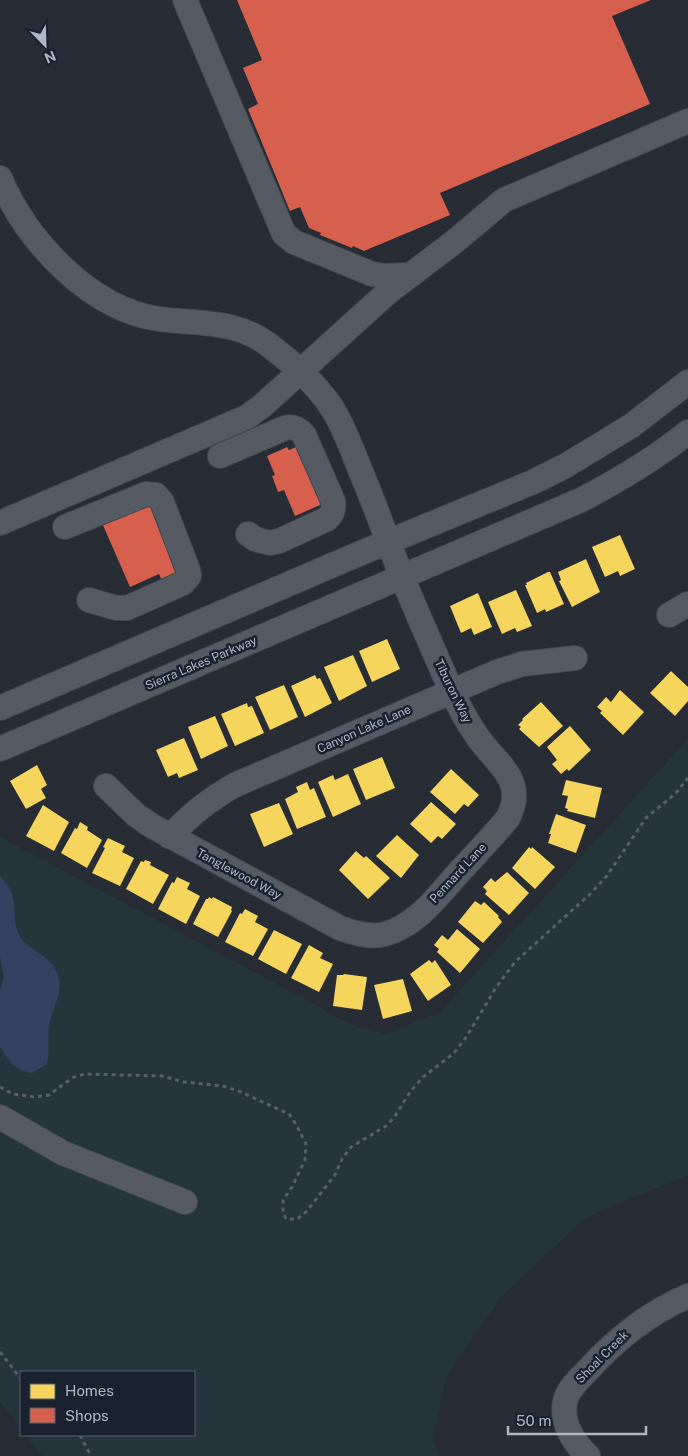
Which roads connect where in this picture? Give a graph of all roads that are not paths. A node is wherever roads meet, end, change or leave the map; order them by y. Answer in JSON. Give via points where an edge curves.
{"nodes":[{"id":1,"x":185,"y":0,"type":"edge"},
{"id":2,"x":688,"y":121,"type":"edge"},
{"id":3,"x":3,"y":192,"type":"edge"},
{"id":4,"x":410,"y":275,"type":"junction"},
{"id":5,"x":300,"y":372,"type":"junction"},
{"id":6,"x":688,"y":382,"type":"edge"},
{"id":7,"x":688,"y":432,"type":"edge"},
{"id":8,"x":220,"y":456,"type":"dead end"},
{"id":9,"x":0,"y":522,"type":"edge"},
{"id":10,"x":65,"y":527,"type":"dead end"},
{"id":11,"x":248,"y":534,"type":"dead end"},
{"id":12,"x":389,"y":541,"type":"junction"},
{"id":13,"x":402,"y":578,"type":"junction"},
{"id":14,"x":89,"y":600,"type":"dead end"},
{"id":15,"x":575,"y":658,"type":"dead end"},
{"id":16,"x":451,"y":691,"type":"junction"},
{"id":17,"x":0,"y":708,"type":"edge"},
{"id":18,"x":0,"y":749,"type":"edge"},
{"id":19,"x":106,"y":786,"type":"dead end"},
{"id":20,"x":515,"y":796,"type":"joint"},
{"id":21,"x":170,"y":837,"type":"junction"},
{"id":22,"x":384,"y":935,"type":"joint"},
{"id":23,"x":0,"y":1117,"type":"edge"},
{"id":24,"x":186,"y":1202,"type":"dead end"},
{"id":25,"x":688,"y":1296,"type":"edge"},
{"id":26,"x":588,"y":1456,"type":"edge"}],
"edges":[{"from":1,"to":4,"type":"street","via":[[284,234],[294,242],[372,274]]},
{"from":2,"to":4,"type":"street","via":[[504,200]]},
{"from":3,"to":5,"type":"street","via":[[66,272],[100,296],[142,315],[207,322],[248,333],[269,345]]},
{"from":4,"to":5,"type":"street"},
{"from":5,"to":9,"type":"street","via":[[239,422]]},
{"from":5,"to":12,"type":"street","via":[[335,413]]},
{"from":6,"to":12,"type":"street","via":[[631,426],[565,466]]},
{"from":7,"to":13,"type":"street","name":"Sierra Lakes Parkway","via":[[626,476],[581,500]]},
{"from":8,"to":11,"type":"street","via":[[285,428],[300,430],[333,502],[334,508],[328,519],[279,541],[263,542]]},
{"from":10,"to":14,"type":"street","via":[[146,494],[156,495],[162,502],[188,570],[189,576],[183,583],[127,608]]},
{"from":12,"to":13,"type":"street"},
{"from":12,"to":17,"type":"street"},
{"from":13,"to":16,"type":"street","name":"Tiburon Way"},
{"from":13,"to":18,"type":"street","name":"Sierra Lakes Parkway"},
{"from":15,"to":16,"type":"street","name":"Canyon Lake Lane","via":[[522,664]]},
{"from":16,"to":20,"type":"street","name":"Tiburon Way","via":[[470,727],[509,775]]},
{"from":16,"to":21,"type":"street","name":"Canyon Lake Lane","via":[[235,785],[204,804]]},
{"from":19,"to":21,"type":"street","name":"Tanglewood Way","via":[[136,815]]},
{"from":20,"to":22,"type":"street","name":"Pennard Lane","via":[[508,818],[421,914],[398,930]]},
{"from":21,"to":22,"type":"street","name":"Tanglewood Way","via":[[340,928],[369,936]]},
{"from":23,"to":24,"type":"street","via":[[62,1153]]},
{"from":25,"to":26,"type":"street","name":"Shoal Creek","via":[[638,1323],[606,1349],[571,1388],[566,1398],[565,1420],[574,1441]]}]}
